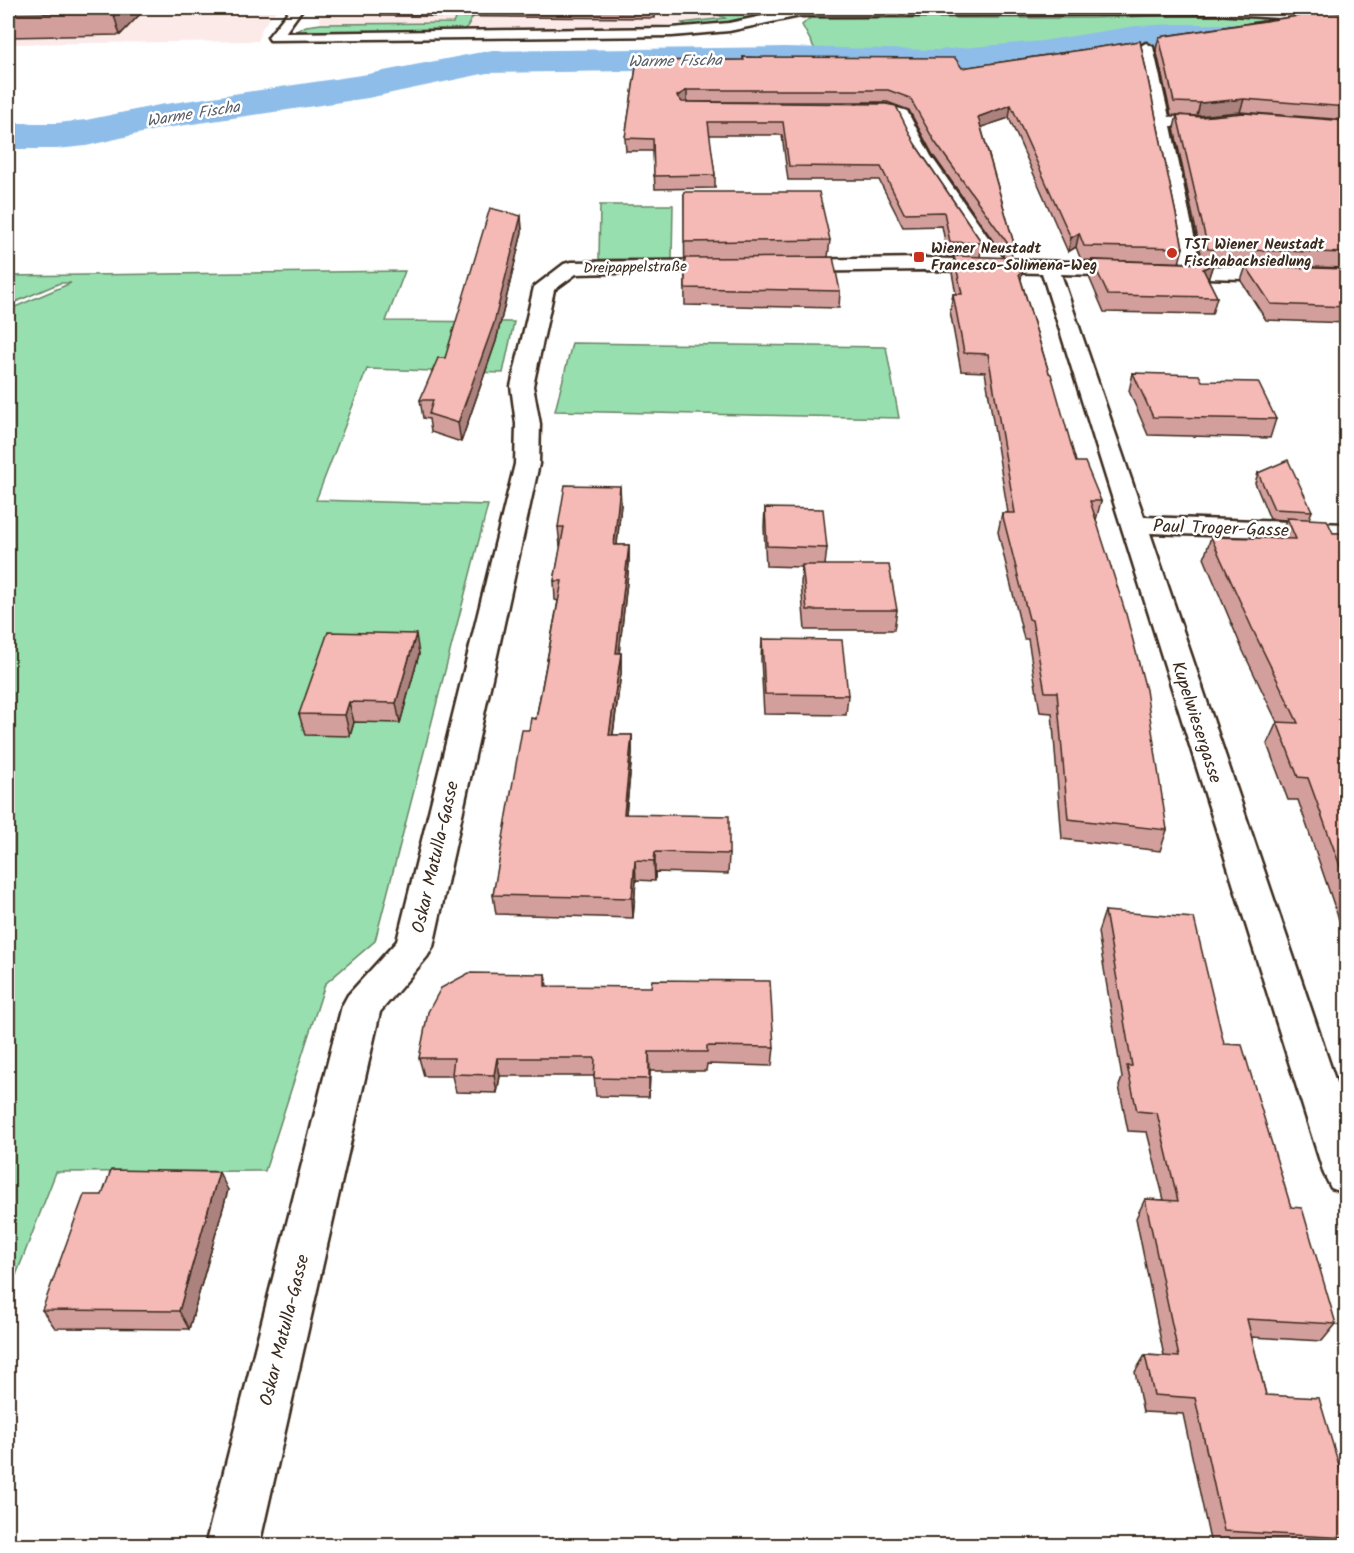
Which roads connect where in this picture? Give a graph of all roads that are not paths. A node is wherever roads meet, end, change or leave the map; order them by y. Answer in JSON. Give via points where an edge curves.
{"nodes":[{"id":1,"x":297,"y":8,"type":"edge"},
{"id":2,"x":796,"y":10,"type":"edge"},
{"id":3,"x":1347,"y":18,"type":"edge"},
{"id":4,"x":1146,"y":47,"type":"dead end"},
{"id":5,"x":843,"y":109,"type":"edge"},
{"id":6,"x":1240,"y":119,"type":"edge"},
{"id":7,"x":1162,"y":121,"type":"junction"},
{"id":8,"x":747,"y":266,"type":"edge"},
{"id":9,"x":770,"y":266,"type":"edge"},
{"id":10,"x":999,"y":267,"type":"junction"},
{"id":11,"x":571,"y":268,"type":"joint"},
{"id":12,"x":1050,"y":269,"type":"junction"},
{"id":13,"x":1195,"y":273,"type":"junction"},
{"id":14,"x":1347,"y":276,"type":"edge"},
{"id":15,"x":1132,"y":525,"type":"junction"},
{"id":16,"x":1347,"y":532,"type":"edge"},
{"id":17,"x":1347,"y":1174,"type":"edge"},
{"id":18,"x":232,"y":1545,"type":"edge"}],
"edges":[{"from":1,"to":2,"type":"street","via":[[275,38],[672,32],[729,27]]},
{"from":2,"to":3,"type":"street","via":[[1205,10]]},
{"from":4,"to":7,"type":"street"},
{"from":5,"to":10,"type":"street","via":[[886,109],[902,114],[923,156]]},
{"from":6,"to":7,"type":"street"},
{"from":7,"to":13,"type":"street","via":[[1188,255]]},
{"from":8,"to":11,"type":"street","name":"Dreipappelstraße"},
{"from":9,"to":10,"type":"street"},
{"from":10,"to":12,"type":"street"},
{"from":11,"to":18,"type":"street","name":"Oskar Matulla-Gasse","via":[[544,287],[522,386],[528,424],[527,464],[414,947],[362,1006]]},
{"from":12,"to":13,"type":"street"},
{"from":12,"to":15,"type":"street","name":"Kupelwiesergasse"},
{"from":13,"to":14,"type":"street"},
{"from":15,"to":16,"type":"street","name":"Paul Troger-Gasse"},
{"from":15,"to":17,"type":"street","name":"Kupelwiesergasse"}]}
